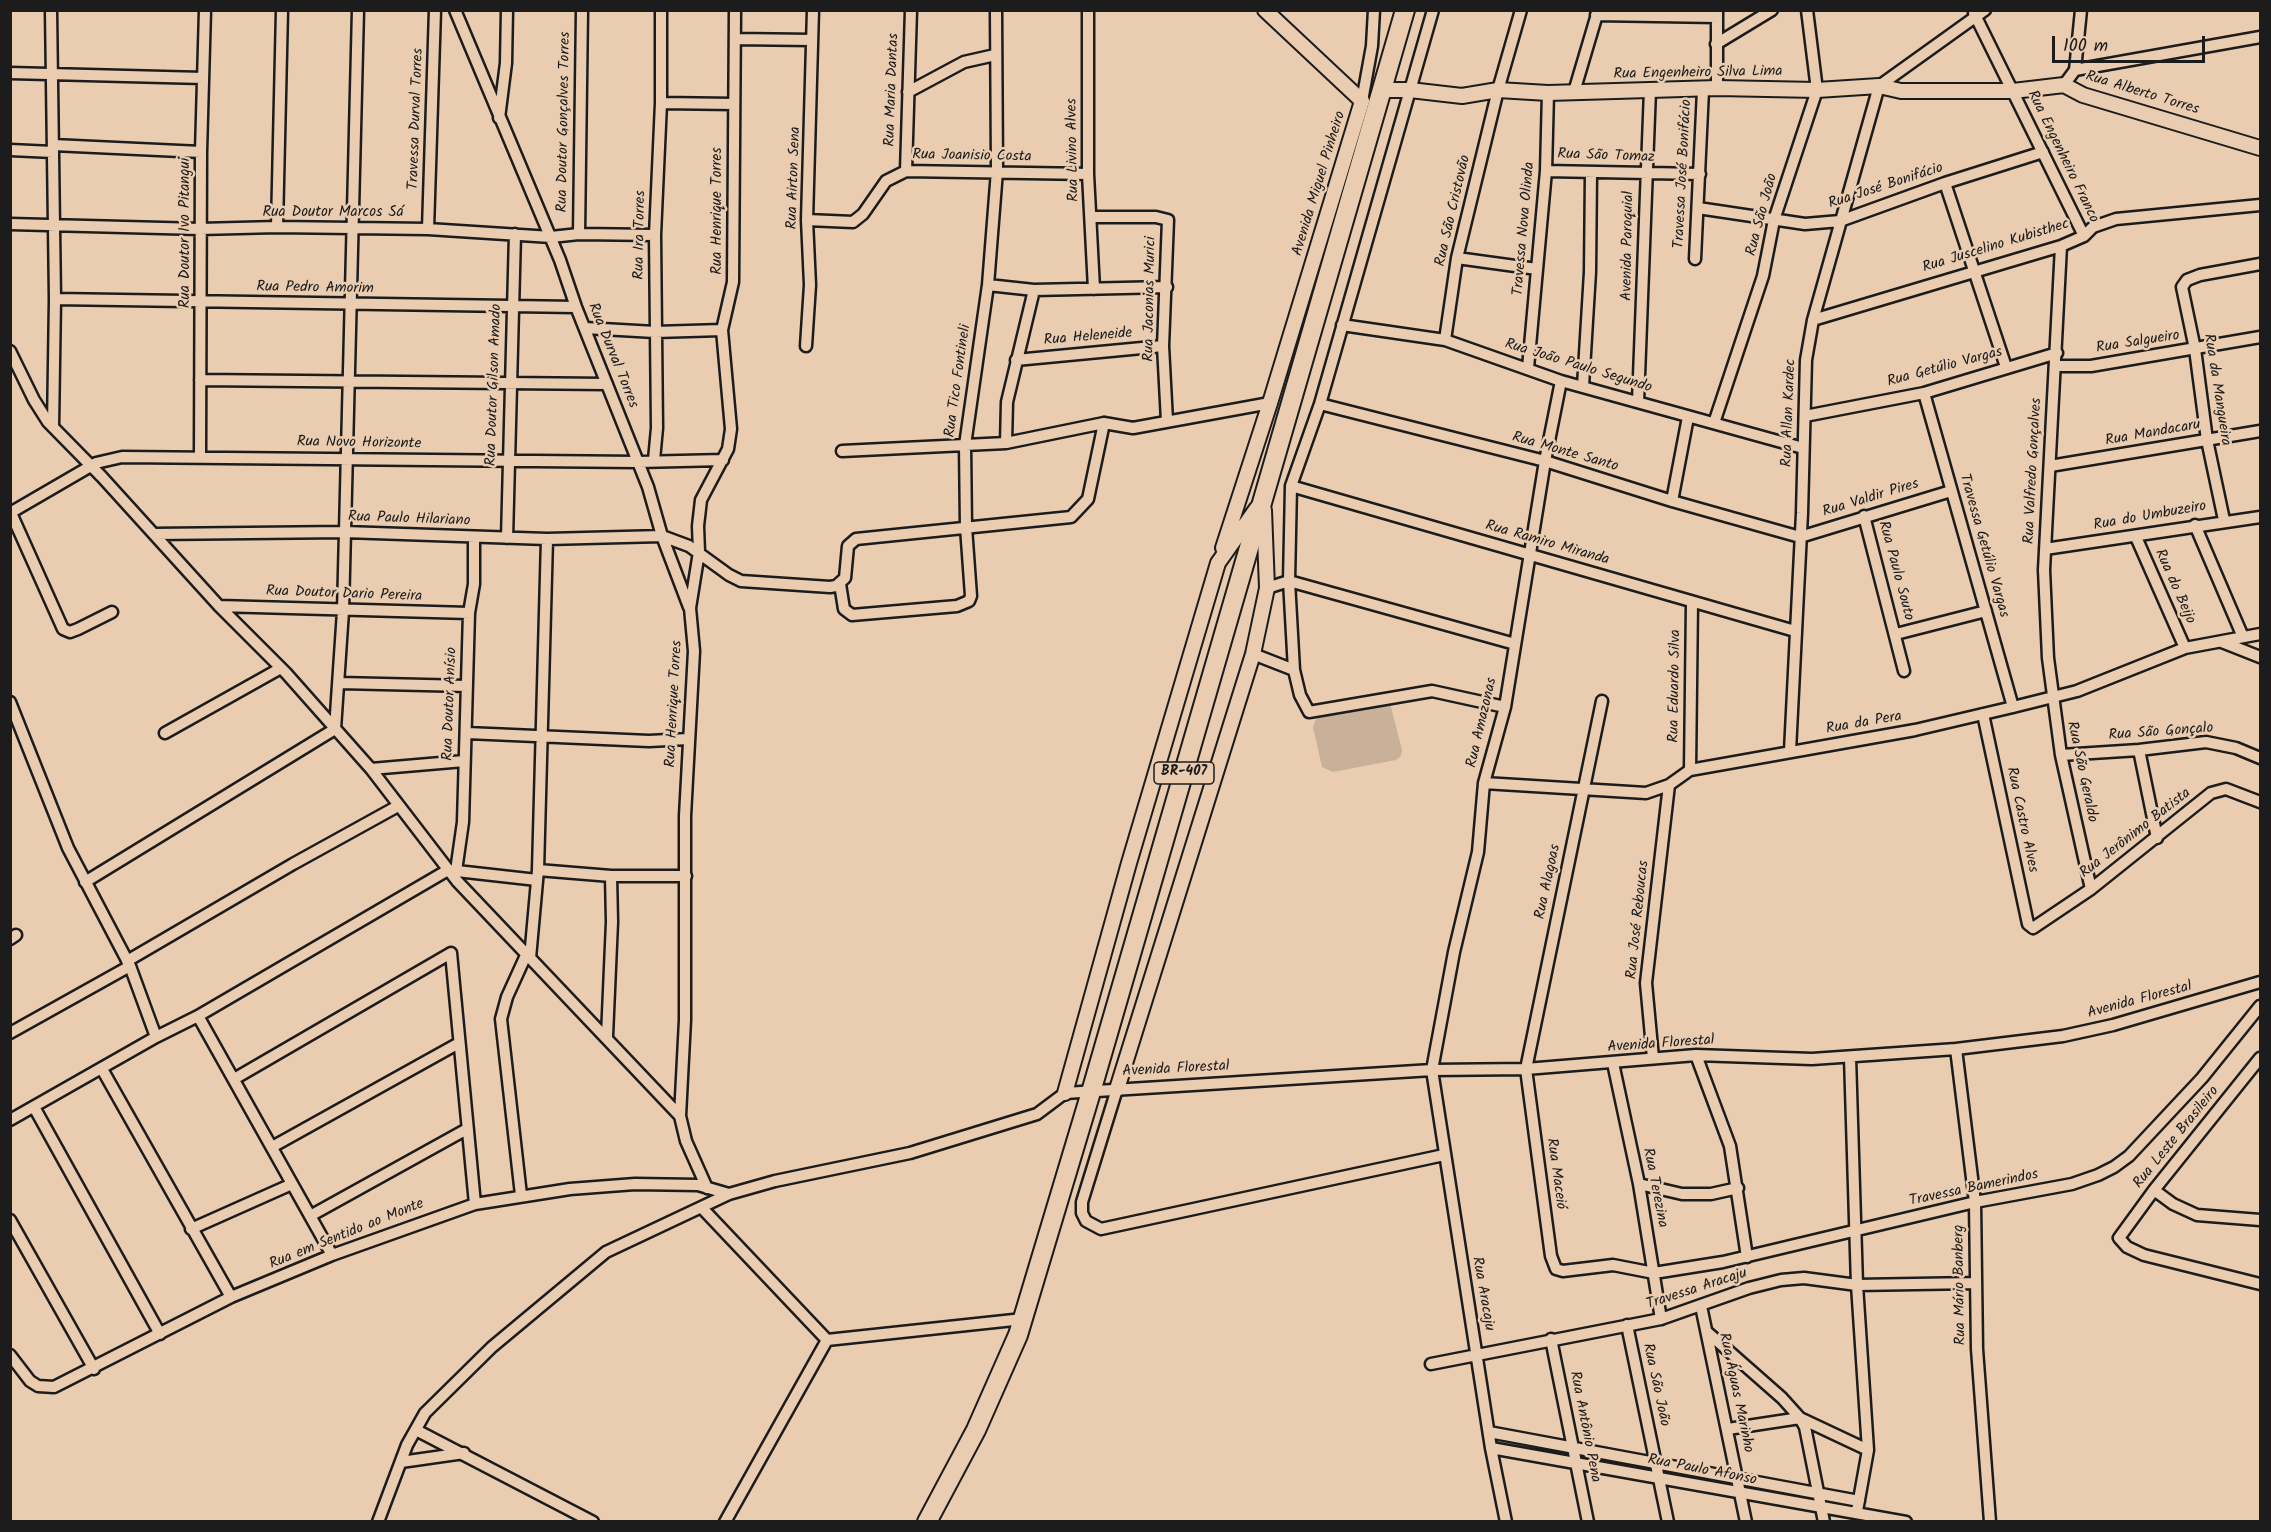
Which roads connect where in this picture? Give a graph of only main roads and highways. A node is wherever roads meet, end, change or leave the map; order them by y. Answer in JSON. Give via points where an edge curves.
{"nodes":[{"id":1,"x":1405,"y":10,"type":"edge"},
{"id":2,"x":927,"y":1521,"type":"edge"}],
"edges":[{"from":1,"to":2,"type":"highway","number":"BR-407","via":[[1383,90],[1369,106],[1263,499],[1023,1319],[981,1420]]}]}
